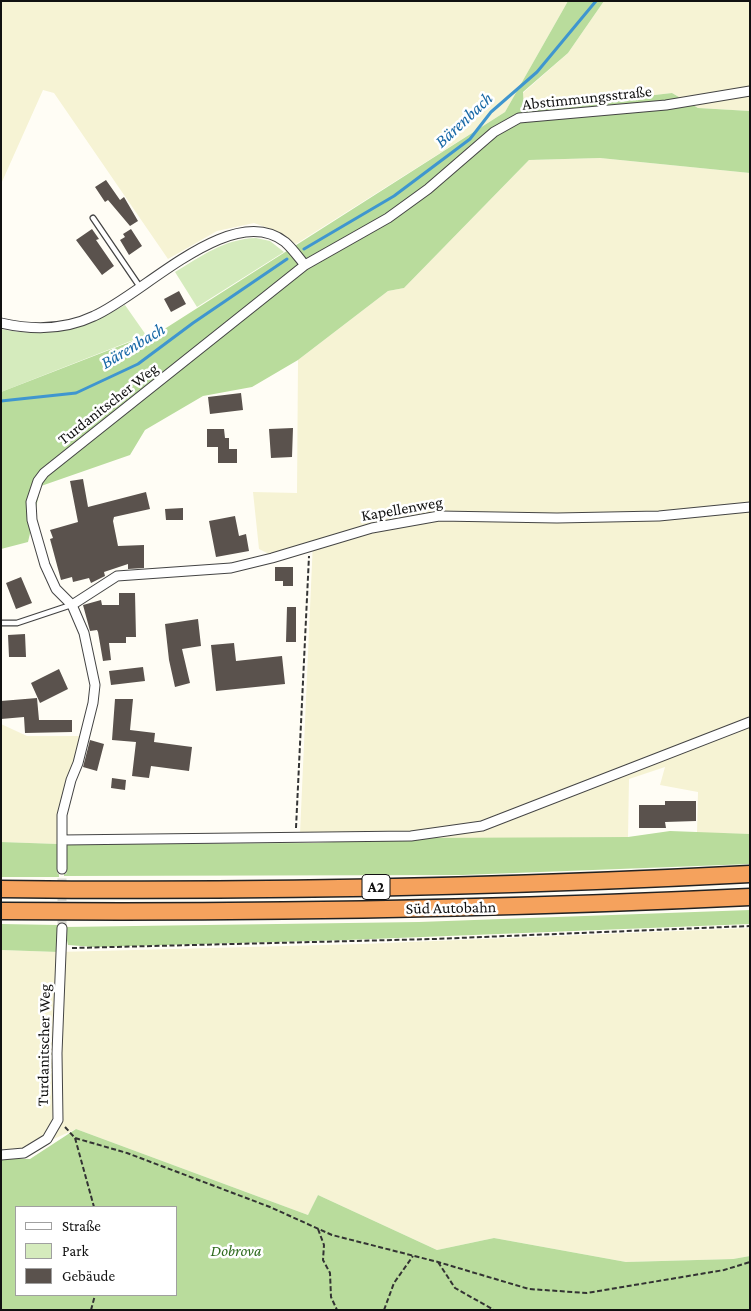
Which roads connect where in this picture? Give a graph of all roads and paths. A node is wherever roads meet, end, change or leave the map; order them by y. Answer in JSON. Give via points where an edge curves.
{"nodes":[{"id":1,"x":750,"y":91,"type":"edge"},
{"id":2,"x":93,"y":218,"type":"dead end"},
{"id":3,"x":305,"y":265,"type":"junction"},
{"id":4,"x":140,"y":288,"type":"junction"},
{"id":5,"x":1,"y":323,"type":"edge"},
{"id":6,"x":750,"y":507,"type":"edge"},
{"id":7,"x":304,"y":548,"type":"junction"},
{"id":8,"x":72,"y":605,"type":"junction"},
{"id":9,"x":1,"y":623,"type":"edge"},
{"id":10,"x":750,"y":722,"type":"edge"},
{"id":11,"x":295,"y":838,"type":"junction"},
{"id":12,"x":62,"y":840,"type":"junction"},
{"id":13,"x":62,"y":869,"type":"tunnel mouth"},
{"id":14,"x":750,"y":874,"type":"edge"},
{"id":15,"x":2,"y":889,"type":"edge"},
{"id":16,"x":750,"y":897,"type":"edge"},
{"id":17,"x":3,"y":912,"type":"edge"},
{"id":18,"x":750,"y":926,"type":"edge"},
{"id":19,"x":62,"y":928,"type":"tunnel mouth"},
{"id":20,"x":62,"y":949,"type":"junction"},
{"id":21,"x":58,"y":1120,"type":"junction"},
{"id":22,"x":75,"y":1138,"type":"junction"},
{"id":23,"x":1,"y":1156,"type":"edge"},
{"id":24,"x":94,"y":1206,"type":"edge"},
{"id":25,"x":318,"y":1229,"type":"junction"},
{"id":26,"x":413,"y":1256,"type":"junction"},
{"id":27,"x":438,"y":1262,"type":"junction"},
{"id":28,"x":750,"y":1262,"type":"edge"},
{"id":29,"x":95,"y":1296,"type":"edge"},
{"id":30,"x":91,"y":1310,"type":"edge"},
{"id":31,"x":337,"y":1310,"type":"edge"},
{"id":32,"x":384,"y":1310,"type":"edge"},
{"id":33,"x":494,"y":1310,"type":"edge"}],
"edges":[{"from":1,"to":3,"type":"street","name":"Abstimmungsstraße","via":[[666,105],[519,118],[494,132],[428,189],[388,218]]},
{"from":2,"to":4,"type":"lane"},
{"from":3,"to":4,"type":"street","via":[[285,242],[272,235],[243,230],[206,244]]},
{"from":3,"to":8,"type":"street","name":"Turdanitscher Weg","via":[[38,481],[31,502],[32,520],[45,565],[56,589]]},
{"from":4,"to":5,"type":"street","via":[[93,317],[65,326],[39,328]]},
{"from":6,"to":7,"type":"street","name":"Kapellenweg","via":[[659,516],[439,516],[372,528]]},
{"from":7,"to":8,"type":"street","name":"Kapellenweg","via":[[231,568],[117,576]]},
{"from":7,"to":11,"type":"path","via":[[310,558]]},
{"from":8,"to":9,"type":"lane","via":[[18,623]]},
{"from":8,"to":12,"type":"street","name":"Turdanitscher Weg","via":[[84,633],[95,685],[78,763],[62,815]]},
{"from":10,"to":11,"type":"street","via":[[482,826],[411,836]]},
{"from":11,"to":12,"type":"street"},
{"from":12,"to":13,"type":"street","name":"Turdanitscher Weg"},
{"from":14,"to":15,"type":"highway","name":"Süd Autobahn","number":"A2","via":[[354,888]]},
{"from":16,"to":17,"type":"highway","name":"Süd Autobahn","number":"A2","via":[[366,910]]},
{"from":18,"to":20,"type":"path"},
{"from":19,"to":20,"type":"street","name":"Turdanitscher Weg"},
{"from":20,"to":21,"type":"street","name":"Turdanitscher Weg","via":[[57,1053]]},
{"from":21,"to":22,"type":"path"},
{"from":21,"to":23,"type":"street","name":"Turdanitscher Weg","via":[[47,1139],[24,1154]]},
{"from":22,"to":24,"type":"path"},
{"from":22,"to":25,"type":"path","via":[[136,1156],[270,1207]]},
{"from":25,"to":26,"type":"path"},
{"from":25,"to":31,"type":"path","via":[[330,1273],[331,1297]]},
{"from":26,"to":27,"type":"path"},
{"from":26,"to":32,"type":"path","via":[[394,1283]]},
{"from":27,"to":28,"type":"path","via":[[529,1289],[587,1293],[724,1270]]},
{"from":27,"to":33,"type":"path","via":[[455,1288]]},
{"from":29,"to":30,"type":"path"}]}
